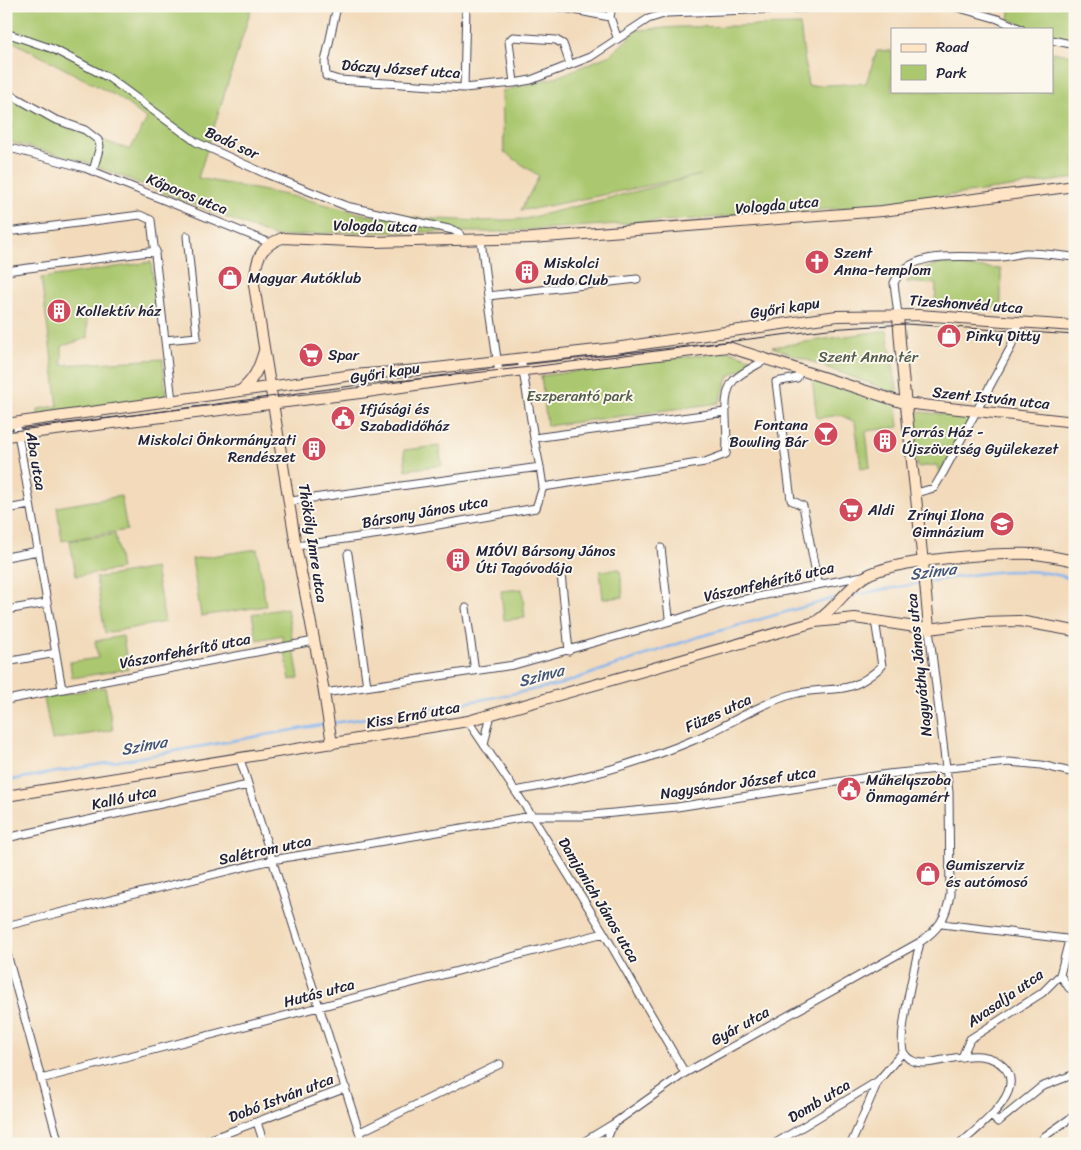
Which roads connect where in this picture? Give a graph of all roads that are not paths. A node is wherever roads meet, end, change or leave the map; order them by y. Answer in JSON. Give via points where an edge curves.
{"nodes":[{"id":1,"x":336,"y":6,"type":"edge"},
{"id":2,"x":466,"y":6,"type":"edge"},
{"id":3,"x":554,"y":6,"type":"edge"},
{"id":4,"x":612,"y":6,"type":"edge"},
{"id":5,"x":855,"y":6,"type":"edge"},
{"id":6,"x":952,"y":6,"type":"edge"},
{"id":7,"x":610,"y":17,"type":"junction"},
{"id":8,"x":1019,"y":28,"type":"edge"},
{"id":9,"x":6,"y":33,"type":"edge"},
{"id":10,"x":617,"y":37,"type":"junction"},
{"id":11,"x":1054,"y":40,"type":"edge"},
{"id":12,"x":1075,"y":45,"type":"edge"},
{"id":13,"x":570,"y":64,"type":"junction"},
{"id":14,"x":514,"y":84,"type":"junction"},
{"id":15,"x":464,"y":88,"type":"junction"},
{"id":16,"x":6,"y":92,"type":"edge"},
{"id":17,"x":6,"y":147,"type":"edge"},
{"id":18,"x":93,"y":172,"type":"junction"},
{"id":19,"x":1075,"y":186,"type":"edge"},
{"id":20,"x":15,"y":231,"type":"dead end"},
{"id":21,"x":187,"y":236,"type":"dead end"},
{"id":22,"x":462,"y":240,"type":"junction"},
{"id":23,"x":481,"y":240,"type":"junction"},
{"id":24,"x":270,"y":243,"type":"junction"},
{"id":25,"x":156,"y":251,"type":"junction"},
{"id":26,"x":1075,"y":257,"type":"edge"},
{"id":27,"x":6,"y":271,"type":"edge"},
{"id":28,"x":637,"y":279,"type":"dead end"},
{"id":29,"x":488,"y":296,"type":"junction"},
{"id":30,"x":898,"y":315,"type":"junction"},
{"id":31,"x":1019,"y":322,"type":"junction"},
{"id":32,"x":1075,"y":326,"type":"edge"},
{"id":33,"x":165,"y":340,"type":"junction"},
{"id":34,"x":264,"y":348,"type":"junction"},
{"id":35,"x":521,"y":359,"type":"junction"},
{"id":36,"x":768,"y":359,"type":"junction"},
{"id":37,"x":498,"y":362,"type":"junction"},
{"id":38,"x":801,"y":369,"type":"junction"},
{"id":39,"x":522,"y":371,"type":"junction"},
{"id":40,"x":499,"y":373,"type":"junction"},
{"id":41,"x":272,"y":387,"type":"junction"},
{"id":42,"x":239,"y":392,"type":"junction"},
{"id":43,"x":172,"y":401,"type":"junction"},
{"id":44,"x":275,"y":403,"type":"junction"},
{"id":45,"x":904,"y":403,"type":"junction"},
{"id":46,"x":725,"y":412,"type":"junction"},
{"id":47,"x":978,"y":412,"type":"junction"},
{"id":48,"x":1075,"y":422,"type":"edge"},
{"id":49,"x":11,"y":423,"type":"edge"},
{"id":50,"x":18,"y":434,"type":"junction"},
{"id":51,"x":6,"y":436,"type":"edge"},
{"id":52,"x":534,"y":438,"type":"junction"},
{"id":53,"x":540,"y":467,"type":"junction"},
{"id":54,"x":543,"y":487,"type":"junction"},
{"id":55,"x":916,"y":493,"type":"junction"},
{"id":56,"x":291,"y":502,"type":"junction"},
{"id":57,"x":30,"y":505,"type":"junction"},
{"id":58,"x":6,"y":509,"type":"edge"},
{"id":59,"x":296,"y":546,"type":"junction"},
{"id":60,"x":661,"y":548,"type":"dead end"},
{"id":61,"x":38,"y":552,"type":"junction"},
{"id":62,"x":348,"y":554,"type":"dead end"},
{"id":63,"x":6,"y":557,"type":"edge"},
{"id":64,"x":1075,"y":561,"type":"edge"},
{"id":65,"x":924,"y":566,"type":"junction"},
{"id":66,"x":562,"y":574,"type":"dead end"},
{"id":67,"x":866,"y":576,"type":"junction"},
{"id":68,"x":818,"y":584,"type":"junction"},
{"id":69,"x":47,"y":603,"type":"junction"},
{"id":70,"x":466,"y":608,"type":"dead end"},
{"id":71,"x":6,"y":610,"type":"edge"},
{"id":72,"x":678,"y":619,"type":"junction"},
{"id":73,"x":875,"y":620,"type":"junction"},
{"id":74,"x":815,"y":622,"type":"junction"},
{"id":75,"x":929,"y":629,"type":"junction"},
{"id":76,"x":1075,"y":631,"type":"edge"},
{"id":77,"x":314,"y":641,"type":"junction"},
{"id":78,"x":569,"y":651,"type":"junction"},
{"id":79,"x":56,"y":653,"type":"junction"},
{"id":80,"x":6,"y":662,"type":"edge"},
{"id":81,"x":475,"y":671,"type":"junction"},
{"id":82,"x":368,"y":686,"type":"junction"},
{"id":83,"x":62,"y":689,"type":"junction"},
{"id":84,"x":324,"y":693,"type":"junction"},
{"id":85,"x":6,"y":700,"type":"edge"},
{"id":86,"x":491,"y":714,"type":"junction"},
{"id":87,"x":468,"y":721,"type":"junction"},
{"id":88,"x":332,"y":744,"type":"junction"},
{"id":89,"x":484,"y":746,"type":"junction"},
{"id":90,"x":240,"y":759,"type":"junction"},
{"id":91,"x":946,"y":767,"type":"junction"},
{"id":92,"x":1075,"y":773,"type":"edge"},
{"id":93,"x":248,"y":785,"type":"junction"},
{"id":94,"x":515,"y":791,"type":"junction"},
{"id":95,"x":6,"y":796,"type":"edge"},
{"id":96,"x":532,"y":816,"type":"junction"},
{"id":97,"x":6,"y":838,"type":"edge"},
{"id":98,"x":272,"y":860,"type":"junction"},
{"id":99,"x":942,"y":924,"type":"junction"},
{"id":100,"x":6,"y":926,"type":"edge"},
{"id":101,"x":604,"y":933,"type":"junction"},
{"id":102,"x":1072,"y":940,"type":"edge"},
{"id":103,"x":920,"y":942,"type":"junction"},
{"id":104,"x":6,"y":950,"type":"edge"},
{"id":105,"x":1060,"y":975,"type":"junction"},
{"id":106,"x":1075,"y":990,"type":"edge"},
{"id":107,"x":319,"y":1007,"type":"junction"},
{"id":108,"x":903,"y":1052,"type":"junction"},
{"id":109,"x":962,"y":1057,"type":"junction"},
{"id":110,"x":500,"y":1064,"type":"dead end"},
{"id":111,"x":684,"y":1073,"type":"junction"},
{"id":112,"x":1075,"y":1074,"type":"edge"},
{"id":113,"x":42,"y":1079,"type":"junction"},
{"id":114,"x":878,"y":1081,"type":"junction"},
{"id":115,"x":346,"y":1088,"type":"junction"},
{"id":116,"x":1075,"y":1115,"type":"edge"},
{"id":117,"x":991,"y":1116,"type":"junction"},
{"id":118,"x":257,"y":1122,"type":"junction"},
{"id":119,"x":613,"y":1124,"type":"junction"},
{"id":120,"x":360,"y":1132,"type":"junction"},
{"id":121,"x":596,"y":1134,"type":"junction"},
{"id":122,"x":605,"y":1142,"type":"edge"},
{"id":123,"x":59,"y":1144,"type":"edge"},
{"id":124,"x":198,"y":1144,"type":"edge"},
{"id":125,"x":264,"y":1144,"type":"edge"},
{"id":126,"x":364,"y":1144,"type":"edge"},
{"id":127,"x":580,"y":1144,"type":"edge"},
{"id":128,"x":774,"y":1144,"type":"edge"},
{"id":129,"x":851,"y":1144,"type":"edge"},
{"id":130,"x":960,"y":1144,"type":"edge"},
{"id":131,"x":1039,"y":1144,"type":"edge"}],
"edges":[{"from":1,"to":15,"type":"street","name":"Dóczy József utca","via":[[325,62],[326,76],[339,80]]},
{"from":2,"to":15,"type":"street"},
{"from":3,"to":7,"type":"street"},
{"from":4,"to":7,"type":"street"},
{"from":5,"to":10,"type":"street","name":"Dóczy József utca","via":[[667,13],[648,19]]},
{"from":6,"to":8,"type":"street"},
{"from":7,"to":10,"type":"street"},
{"from":9,"to":22,"type":"street","name":"Bodó sor","via":[[53,49],[109,78],[196,142],[264,173],[346,206],[453,230]]},
{"from":10,"to":13,"type":"street","name":"Dóczy József utca","via":[[590,58]]},
{"from":11,"to":12,"type":"street"},
{"from":13,"to":14,"type":"street","name":"Dóczy József utca"},
{"from":13,"to":14,"type":"street","via":[[563,44],[556,40],[513,37],[509,41]]},
{"from":14,"to":15,"type":"street","name":"Dóczy József utca"},
{"from":16,"to":18,"type":"street","via":[[54,119],[93,135],[100,146]]},
{"from":17,"to":18,"type":"street","name":"Kőporos utca"},
{"from":18,"to":24,"type":"street","name":"Kőporos utca"},
{"from":19,"to":23,"type":"street","name":"Vologda utca","via":[[882,211]]},
{"from":20,"to":25,"type":"street","via":[[140,215],[152,220]]},
{"from":21,"to":33,"type":"street","via":[[197,337]]},
{"from":22,"to":23,"type":"street","name":"Vologda utca"},
{"from":22,"to":24,"type":"street","name":"Vologda utca","via":[[373,242],[282,238]]},
{"from":23,"to":29,"type":"street"},
{"from":24,"to":34,"type":"street","name":"Thököly Imre utca","via":[[263,250],[255,269],[254,285]]},
{"from":25,"to":27,"type":"street"},
{"from":25,"to":33,"type":"street"},
{"from":26,"to":30,"type":"street","name":"Tizeshonvéd utca","via":[[1025,253],[1002,257],[954,255],[916,264],[904,269],[894,283]]},
{"from":28,"to":29,"type":"street"},
{"from":29,"to":37,"type":"street"},
{"from":30,"to":31,"type":"street","name":"Tizeshonvéd utca"},
{"from":30,"to":35,"type":"street","name":"Győri kapu","via":[[832,316],[729,333]]},
{"from":30,"to":45,"type":"street","name":"Nagyváthy János utca"},
{"from":31,"to":32,"type":"street","name":"Tizeshonvéd utca"},
{"from":31,"to":47,"type":"street","via":[[1011,347]]},
{"from":33,"to":43,"type":"street"},
{"from":34,"to":41,"type":"street","name":"Thököly Imre utca"},
{"from":34,"to":42,"type":"street","name":"Thököly Imre utca","via":[[252,381]]},
{"from":35,"to":37,"type":"street","name":"Győri kapu"},
{"from":35,"to":39,"type":"street"},
{"from":36,"to":38,"type":"street"},
{"from":36,"to":39,"type":"street","name":"Győri kapu","via":[[728,346]]},
{"from":36,"to":46,"type":"street","via":[[733,380]]},
{"from":37,"to":40,"type":"street"},
{"from":37,"to":41,"type":"street","name":"Győri kapu","via":[[353,375]]},
{"from":38,"to":45,"type":"street"},
{"from":38,"to":68,"type":"street","via":[[797,378],[776,382],[791,500],[803,506]]},
{"from":39,"to":40,"type":"street","name":"Győri kapu"},
{"from":39,"to":52,"type":"street"},
{"from":40,"to":44,"type":"street","name":"Győri kapu"},
{"from":41,"to":42,"type":"street","name":"Győri kapu"},
{"from":41,"to":44,"type":"street","name":"Thököly Imre utca"},
{"from":42,"to":43,"type":"street","name":"Győri kapu"},
{"from":43,"to":49,"type":"street","name":"Győri kapu"},
{"from":44,"to":50,"type":"street","name":"Győri kapu"},
{"from":44,"to":56,"type":"street","name":"Thököly Imre utca"},
{"from":45,"to":47,"type":"street","name":"Szent István utca"},
{"from":45,"to":55,"type":"street","name":"Nagyváthy János utca"},
{"from":46,"to":52,"type":"street"},
{"from":46,"to":54,"type":"street","via":[[729,440],[726,454],[696,463]]},
{"from":47,"to":48,"type":"street","name":"Szent István utca"},
{"from":47,"to":55,"type":"street","via":[[934,488]]},
{"from":49,"to":50,"type":"street","name":"Aba utca"},
{"from":50,"to":51,"type":"street","name":"Győri kapu"},
{"from":50,"to":57,"type":"street","name":"Aba utca"},
{"from":52,"to":53,"type":"street"},
{"from":53,"to":54,"type":"street"},
{"from":53,"to":56,"type":"street","name":"Bársony János utca"},
{"from":54,"to":59,"type":"street","name":"Bársony János utca","via":[[536,508]]},
{"from":55,"to":65,"type":"street","name":"Nagyváthy János utca"},
{"from":56,"to":59,"type":"street","name":"Thököly Imre utca"},
{"from":57,"to":58,"type":"street","name":"Aba utca"},
{"from":57,"to":61,"type":"street","name":"Aba utca"},
{"from":59,"to":77,"type":"street","name":"Thököly Imre utca"},
{"from":60,"to":72,"type":"street","via":[[669,618]]},
{"from":61,"to":63,"type":"street"},
{"from":61,"to":69,"type":"street","name":"Aba utca"},
{"from":62,"to":82,"type":"street"},
{"from":64,"to":65,"type":"street","name":"Kiss Ernő utca","via":[[1027,554]]},
{"from":65,"to":67,"type":"street","name":"Kiss Ernő utca","via":[[878,570]]},
{"from":65,"to":75,"type":"street","name":"Nagyváthy János utca"},
{"from":66,"to":78,"type":"street"},
{"from":67,"to":68,"type":"street","name":"Vászonfehérítő utca"},
{"from":67,"to":74,"type":"street","name":"Kiss Ernő utca","via":[[829,613]]},
{"from":68,"to":72,"type":"street","name":"Vászonfehérítő utca","via":[[725,603]]},
{"from":69,"to":71,"type":"street"},
{"from":69,"to":79,"type":"street","name":"Aba utca"},
{"from":70,"to":81,"type":"street"},
{"from":72,"to":78,"type":"street","name":"Vászonfehérítő utca"},
{"from":73,"to":74,"type":"street","name":"Kiss Ernő utca","via":[[855,618]]},
{"from":73,"to":75,"type":"street","name":"Kiss Ernő utca"},
{"from":73,"to":94,"type":"street","name":"Füzes utca","via":[[882,666],[867,680],[850,688],[795,694],[637,763]]},
{"from":74,"to":86,"type":"street","name":"Kiss Ernő utca"},
{"from":75,"to":76,"type":"street","name":"Kiss Ernő utca","via":[[1019,620]]},
{"from":75,"to":91,"type":"street","name":"Nagyváthy János utca"},
{"from":77,"to":83,"type":"street","name":"Vászonfehérítő utca"},
{"from":77,"to":84,"type":"street","name":"Thököly Imre utca"},
{"from":78,"to":81,"type":"street","name":"Vászonfehérítő utca"},
{"from":79,"to":80,"type":"street"},
{"from":79,"to":83,"type":"street","name":"Aba utca"},
{"from":81,"to":82,"type":"street","name":"Vászonfehérítő utca"},
{"from":82,"to":84,"type":"street","name":"Vászonfehérítő utca"},
{"from":83,"to":85,"type":"street"},
{"from":84,"to":88,"type":"street","name":"Thököly Imre utca"},
{"from":86,"to":87,"type":"street","name":"Kiss Ernő utca"},
{"from":86,"to":89,"type":"street"},
{"from":87,"to":88,"type":"street","name":"Kiss Ernő utca"},
{"from":87,"to":89,"type":"street","name":"Damjanich János utca"},
{"from":88,"to":90,"type":"street","name":"Kiss Ernő utca"},
{"from":89,"to":94,"type":"street","name":"Damjanich János utca"},
{"from":90,"to":93,"type":"street"},
{"from":90,"to":95,"type":"street","name":"Kiss Ernő utca"},
{"from":91,"to":92,"type":"street","name":"Nagysándor József utca","via":[[1009,762],[1041,764]]},
{"from":91,"to":96,"type":"street","name":"Nagysándor József utca","via":[[677,807],[582,816]]},
{"from":91,"to":99,"type":"street","name":"Nagyváthy János utca","via":[[950,895]]},
{"from":93,"to":97,"type":"street","name":"Kalló utca"},
{"from":93,"to":98,"type":"street"},
{"from":94,"to":96,"type":"street","name":"Damjanich János utca"},
{"from":96,"to":98,"type":"street","name":"Salétrom utca"},
{"from":96,"to":101,"type":"street","name":"Damjanich János utca"},
{"from":98,"to":100,"type":"street","name":"Salétrom utca"},
{"from":98,"to":107,"type":"street"},
{"from":99,"to":102,"type":"street","name":"Avasalja utca"},
{"from":99,"to":103,"type":"street"},
{"from":101,"to":107,"type":"street","name":"Hutás utca"},
{"from":101,"to":111,"type":"street","name":"Damjanich János utca"},
{"from":102,"to":105,"type":"street","name":"Avasalja utca"},
{"from":103,"to":108,"type":"street","via":[[902,1036]]},
{"from":103,"to":111,"type":"street","name":"Gyár utca"},
{"from":104,"to":113,"type":"street"},
{"from":105,"to":106,"type":"street","via":[[1069,988]]},
{"from":105,"to":109,"type":"street","name":"Avasalja utca","via":[[1042,994],[970,1039]]},
{"from":107,"to":113,"type":"street","name":"Hutás utca"},
{"from":107,"to":115,"type":"street"},
{"from":108,"to":109,"type":"street","via":[[908,1058],[922,1063]]},
{"from":108,"to":114,"type":"street","name":"Domb utca"},
{"from":109,"to":117,"type":"street","via":[[994,1059],[1008,1071],[1009,1089]]},
{"from":110,"to":120,"type":"street"},
{"from":111,"to":119,"type":"street","name":"Gyár utca"},
{"from":112,"to":117,"type":"street","via":[[1041,1087],[998,1122]]},
{"from":113,"to":123,"type":"street"},
{"from":114,"to":128,"type":"street","name":"Domb utca"},
{"from":114,"to":129,"type":"street","name":"Domb utca"},
{"from":115,"to":118,"type":"street","name":"Dobó István utca"},
{"from":115,"to":120,"type":"street"},
{"from":116,"to":131,"type":"street"},
{"from":117,"to":130,"type":"street"},
{"from":118,"to":124,"type":"street","name":"Dobó István utca"},
{"from":118,"to":125,"type":"street"},
{"from":119,"to":121,"type":"street","name":"Gyár utca"},
{"from":119,"to":122,"type":"street"},
{"from":120,"to":126,"type":"street"},
{"from":121,"to":122,"type":"street"},
{"from":121,"to":127,"type":"street","name":"Gyár utca"}]}
